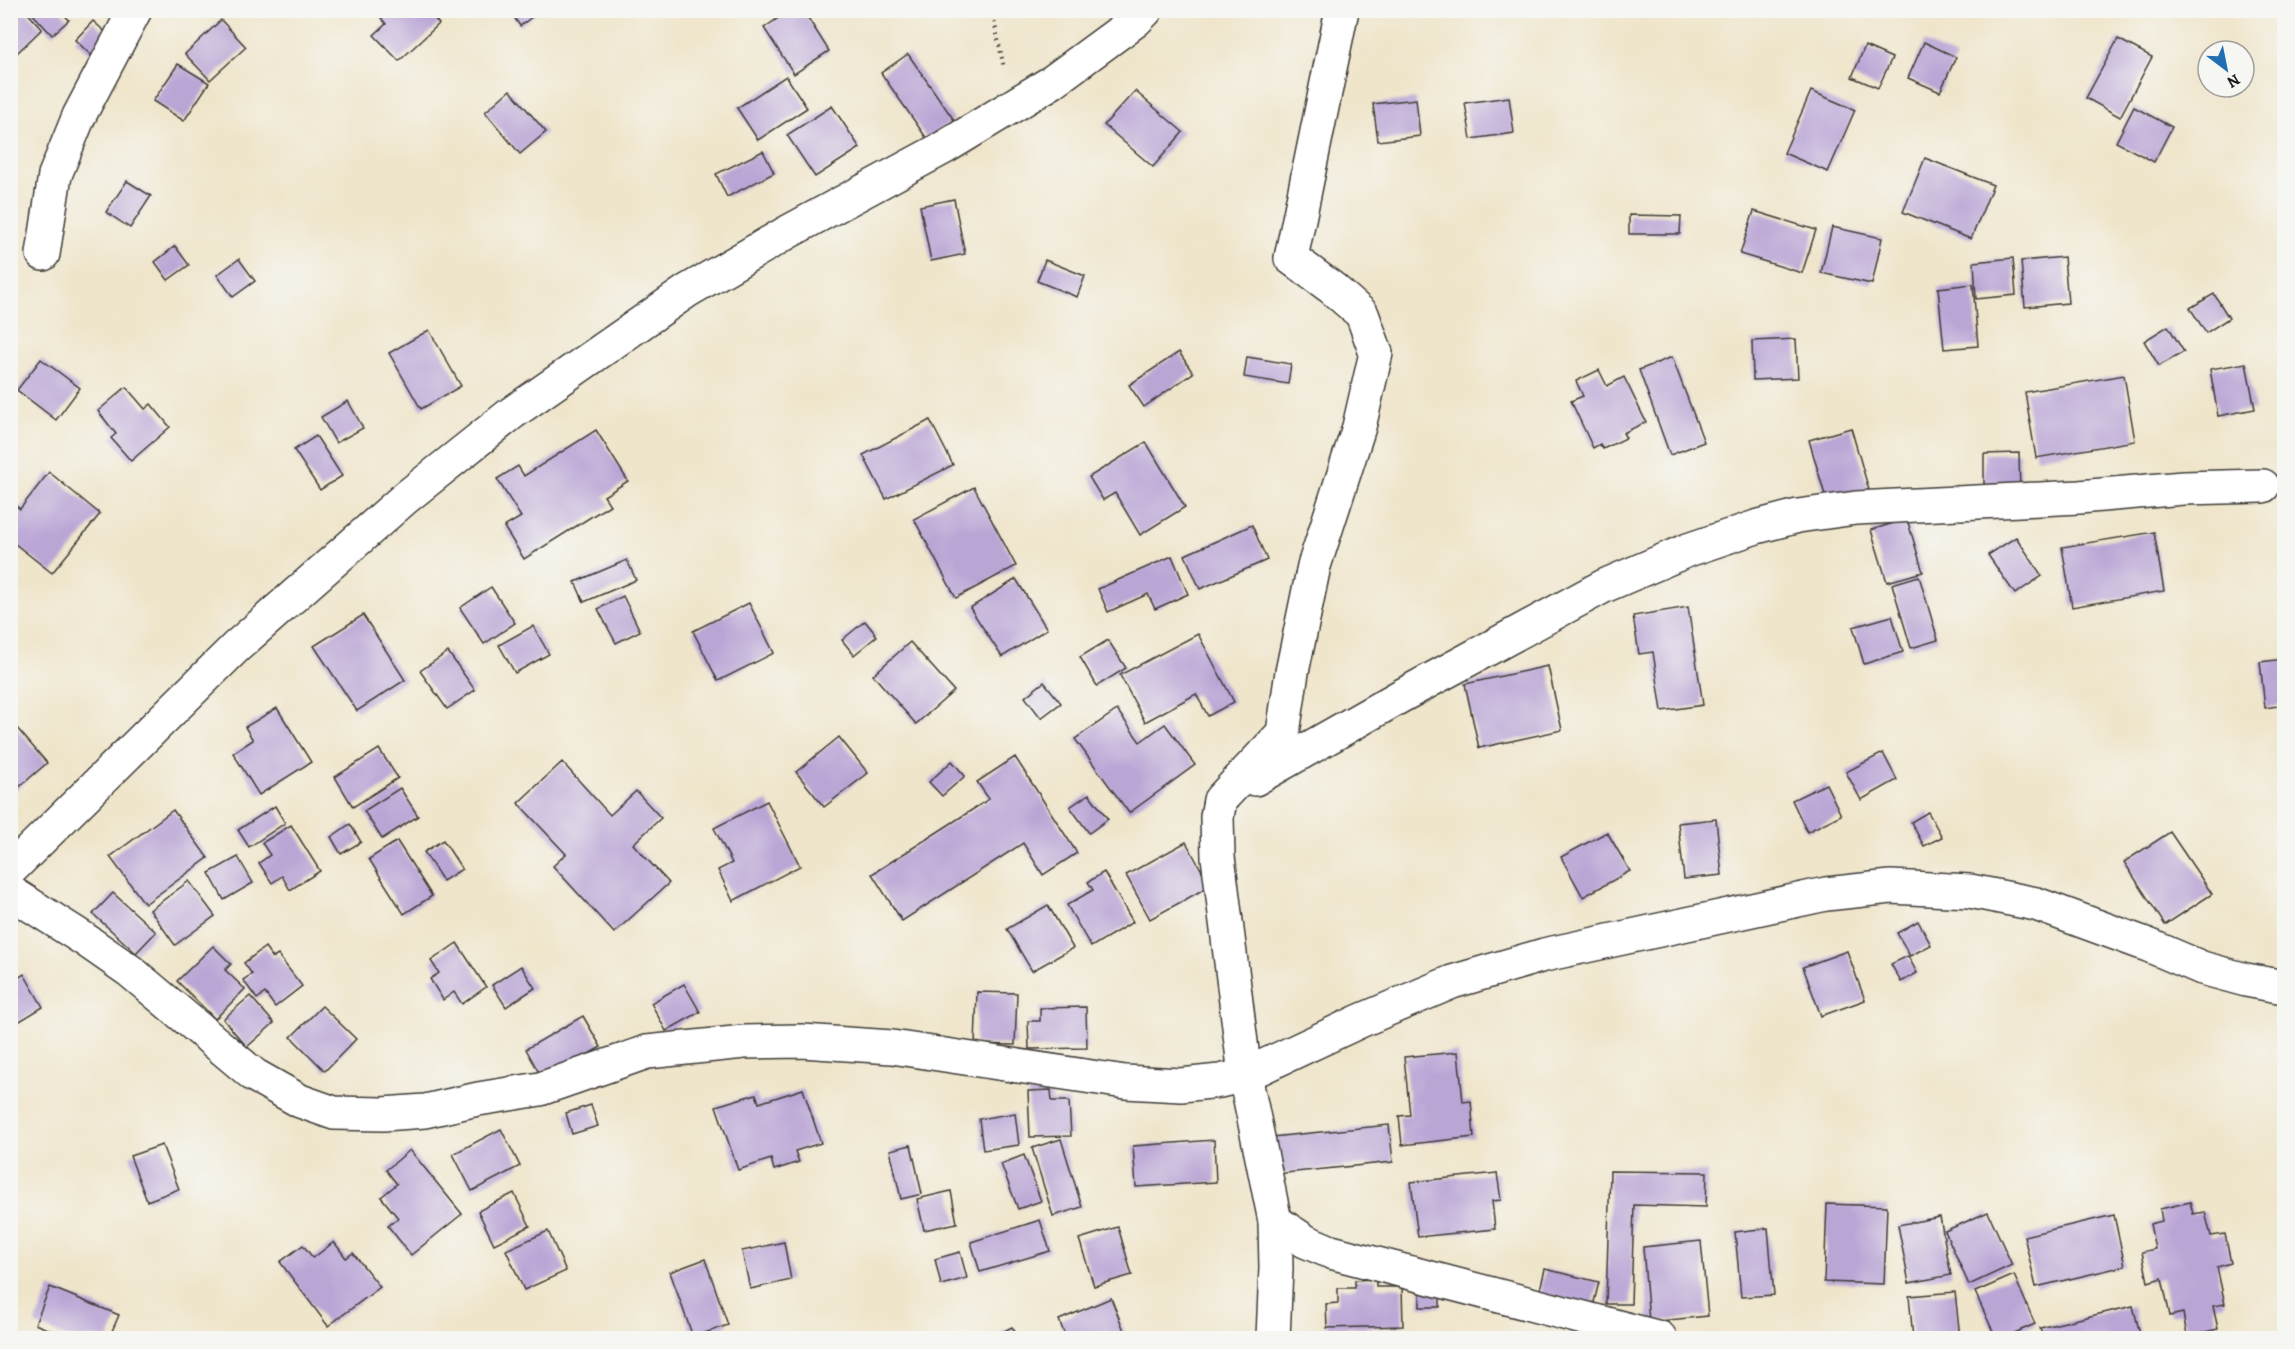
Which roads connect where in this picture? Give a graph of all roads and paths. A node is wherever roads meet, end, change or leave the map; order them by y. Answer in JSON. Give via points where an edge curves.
{"nodes":[{"id":1,"x":135,"y":10,"type":"edge"},
{"id":2,"x":992,"y":10,"type":"edge"},
{"id":3,"x":1146,"y":10,"type":"edge"},
{"id":4,"x":1342,"y":10,"type":"edge"},
{"id":5,"x":1018,"y":102,"type":"junction"},
{"id":6,"x":43,"y":254,"type":"dead end"},
{"id":7,"x":2263,"y":486,"type":"dead end"},
{"id":8,"x":1220,"y":800,"type":"junction"},
{"id":9,"x":10,"y":870,"type":"edge"},
{"id":10,"x":10,"y":892,"type":"edge"},
{"id":11,"x":2284,"y":987,"type":"edge"},
{"id":12,"x":1245,"y":1075,"type":"junction"},
{"id":13,"x":1275,"y":1221,"type":"junction"},
{"id":14,"x":1273,"y":1338,"type":"edge"},
{"id":15,"x":1660,"y":1338,"type":"edge"}],
"edges":[{"from":1,"to":6,"type":"street","via":[[79,116],[55,175]]},
{"from":2,"to":5,"type":"path","via":[[1004,67]]},
{"from":3,"to":5,"type":"street","via":[[1052,82]]},
{"from":4,"to":8,"type":"street","via":[[1290,258],[1362,314],[1376,353],[1359,427],[1314,566],[1283,734]]},
{"from":5,"to":9,"type":"street","via":[[687,291],[512,413],[405,499],[236,647]]},
{"from":7,"to":8,"type":"street","via":[[1856,508],[1756,527],[1688,550],[1604,586]]},
{"from":8,"to":12,"type":"street","via":[[1218,857]]},
{"from":10,"to":12,"type":"street","via":[[130,971],[254,1076],[300,1101],[334,1113],[425,1111],[540,1089],[647,1052],[744,1042],[892,1047],[1125,1082],[1181,1085]]},
{"from":11,"to":12,"type":"street","via":[[2202,968],[2036,904],[1970,891],[1891,887],[1826,894],[1544,955],[1452,982],[1360,1020]]},
{"from":12,"to":13,"type":"street"},
{"from":13,"to":14,"type":"street"},
{"from":13,"to":15,"type":"street","via":[[1331,1252]]}]}
